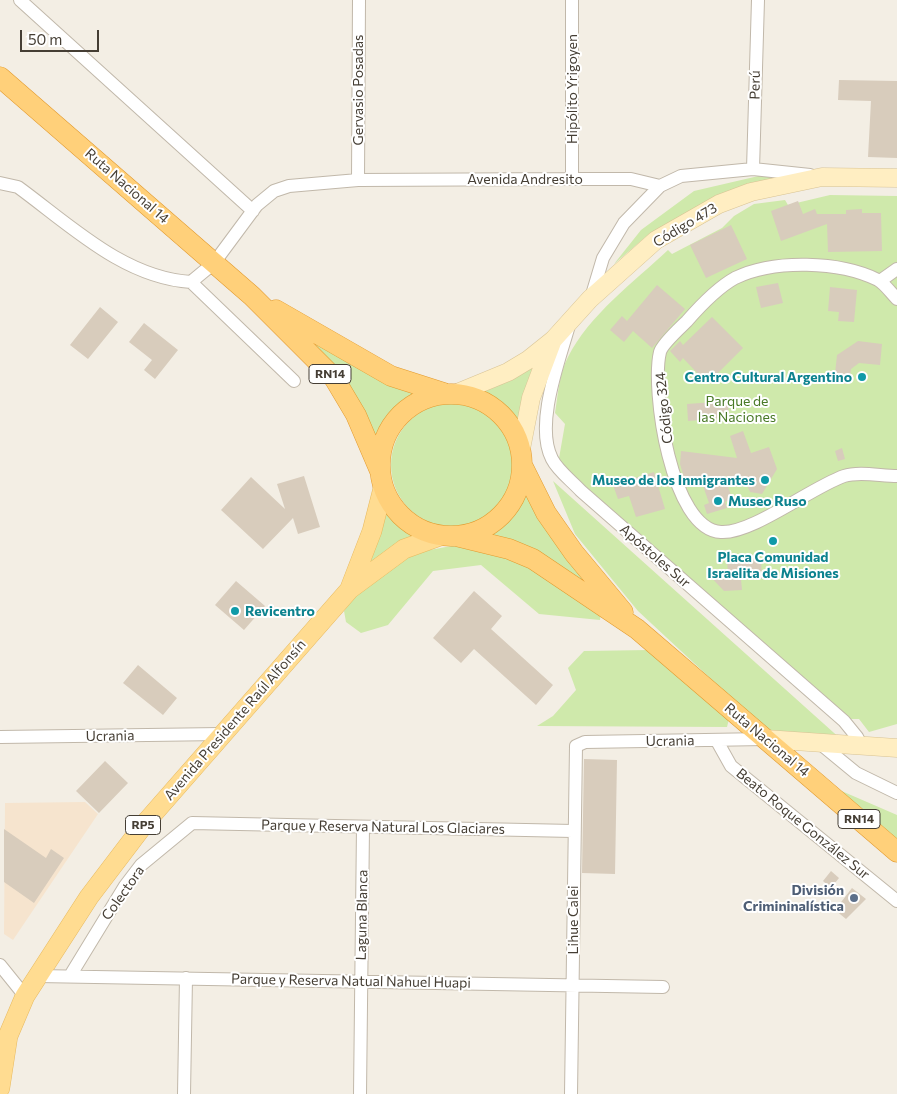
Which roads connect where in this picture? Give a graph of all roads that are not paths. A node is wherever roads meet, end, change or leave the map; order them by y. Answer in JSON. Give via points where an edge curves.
{"nodes":[{"id":1,"x":20,"y":0,"type":"edge"},
{"id":2,"x":359,"y":0,"type":"edge"},
{"id":3,"x":572,"y":0,"type":"edge"},
{"id":4,"x":758,"y":0,"type":"edge"},
{"id":5,"x":0,"y":77,"type":"edge"},
{"id":6,"x":753,"y":169,"type":"junction"},
{"id":7,"x":822,"y":177,"type":"junction"},
{"id":8,"x":897,"y":178,"type":"edge"},
{"id":9,"x":572,"y":179,"type":"junction"},
{"id":10,"x":358,"y":180,"type":"junction"},
{"id":11,"x":0,"y":183,"type":"edge"},
{"id":12,"x":660,"y":186,"type":"junction"},
{"id":13,"x":253,"y":211,"type":"junction"},
{"id":14,"x":214,"y":263,"type":"junction"},
{"id":15,"x":897,"y":270,"type":"edge"},
{"id":16,"x":880,"y":281,"type":"junction"},
{"id":17,"x":191,"y":282,"type":"junction"},
{"id":18,"x":252,"y":296,"type":"junction"},
{"id":19,"x":590,"y":299,"type":"junction"},
{"id":20,"x":897,"y":299,"type":"edge"},
{"id":21,"x":570,"y":321,"type":"junction"},
{"id":22,"x":553,"y":340,"type":"junction"},
{"id":23,"x":294,"y":381,"type":"dead end"},
{"id":24,"x":450,"y":393,"type":"junction"},
{"id":25,"x":522,"y":458,"type":"junction"},
{"id":26,"x":897,"y":476,"type":"edge"},
{"id":27,"x":382,"y":479,"type":"junction"},
{"id":28,"x":448,"y":536,"type":"junction"},
{"id":29,"x":350,"y":589,"type":"junction"},
{"id":30,"x":636,"y":629,"type":"junction"},
{"id":31,"x":221,"y":734,"type":"junction"},
{"id":32,"x":0,"y":738,"type":"edge"},
{"id":33,"x":765,"y":739,"type":"junction"},
{"id":34,"x":716,"y":741,"type":"junction"},
{"id":35,"x":822,"y":745,"type":"junction"},
{"id":36,"x":576,"y":746,"type":"joint"},
{"id":37,"x":862,"y":747,"type":"junction"},
{"id":38,"x":897,"y":748,"type":"edge"},
{"id":39,"x":897,"y":793,"type":"edge"},
{"id":40,"x":192,"y":823,"type":"joint"},
{"id":41,"x":363,"y":827,"type":"junction"},
{"id":42,"x":573,"y":831,"type":"junction"},
{"id":43,"x":897,"y":852,"type":"edge"},
{"id":44,"x":897,"y":901,"type":"edge"},
{"id":45,"x":0,"y":965,"type":"edge"},
{"id":46,"x":38,"y":976,"type":"junction"},
{"id":47,"x":70,"y":976,"type":"junction"},
{"id":48,"x":186,"y":978,"type":"junction"},
{"id":49,"x":361,"y":982,"type":"junction"},
{"id":50,"x":572,"y":985,"type":"junction"},
{"id":51,"x":663,"y":986,"type":"dead end"},
{"id":52,"x":25,"y":996,"type":"junction"},
{"id":53,"x":4,"y":1036,"type":"edge"},
{"id":54,"x":0,"y":1088,"type":"edge"},
{"id":55,"x":184,"y":1094,"type":"edge"},
{"id":56,"x":360,"y":1094,"type":"edge"},
{"id":57,"x":571,"y":1094,"type":"edge"}],
"edges":[{"from":1,"to":13,"type":"street"},
{"from":2,"to":10,"type":"street","name":"Gervasio Posadas"},
{"from":3,"to":9,"type":"street","name":"Hipólito Yrigoyen"},
{"from":4,"to":6,"type":"street","name":"Perú"},
{"from":5,"to":14,"type":"highway","name":"Ruta Nacional 14","number":"RN14"},
{"from":6,"to":7,"type":"street"},
{"from":6,"to":12,"type":"street","via":[[681,176]]},
{"from":7,"to":8,"type":"main road"},
{"from":7,"to":19,"type":"main road","name":"Código 473","via":[[751,192],[685,221],[656,240]]},
{"from":9,"to":10,"type":"street","name":"Avenida Andresito"},
{"from":9,"to":12,"type":"street","name":"Avenida Andresito","via":[[631,179]]},
{"from":10,"to":13,"type":"street","name":"Avenida Andresito","via":[[289,186],[274,191]]},
{"from":11,"to":17,"type":"street","via":[[18,187],[110,254],[143,272],[170,281]]},
{"from":12,"to":19,"type":"street","via":[[624,223],[602,258]]},
{"from":13,"to":14,"type":"street","name":"Avenida Andresito"},
{"from":14,"to":17,"type":"street","name":"Avenida Andresito"},
{"from":14,"to":18,"type":"highway","name":"Ruta Nacional 14","number":"RN14"},
{"from":15,"to":16,"type":"street"},
{"from":16,"to":20,"type":"street","name":"Código 324"},
{"from":16,"to":26,"type":"street","name":"Código 324","via":[[857,272],[806,265],[769,266],[734,278],[707,299],[660,350],[660,389],[670,460],[678,490],[689,511],[704,527],[722,532],[747,526],[846,475]]},
{"from":17,"to":23,"type":"street"},
{"from":18,"to":24,"type":"highway","name":"Ruta Nacional 14","number":"RN14","via":[[390,376]]},
{"from":18,"to":27,"type":"highway","name":"Ruta Nacional 14","number":"RN14","via":[[334,378],[356,415]]},
{"from":19,"to":21,"type":"main road","name":"Código 473"},
{"from":21,"to":22,"type":"main road","name":"Código 473"},
{"from":21,"to":37,"type":"street","name":"Apóstoles Sur","via":[[547,408],[546,438],[552,459],[581,491],[844,721]]},
{"from":22,"to":24,"type":"main road","via":[[508,372]]},
{"from":22,"to":25,"type":"main road","via":[[531,398]]},
{"from":24,"to":25,"type":"highway","number":"RN14","via":[[479,398],[498,410],[513,428]]},
{"from":24,"to":27,"type":"highway","number":"RN14","via":[[422,398],[403,411],[389,428],[381,449]]},
{"from":25,"to":28,"type":"highway","via":[[519,488],[505,512],[477,532]]},
{"from":25,"to":30,"type":"highway","name":"Ruta Nacional 14","number":"RN14","via":[[546,513]]},
{"from":27,"to":28,"type":"highway","number":"RN14","via":[[392,505],[405,519],[421,530]]},
{"from":27,"to":29,"type":"main road","name":"Avenida Presidente Raúl Alfonsín","number":"RP5","via":[[372,531]]},
{"from":28,"to":29,"type":"main road","name":"Avenida Presidente Raúl Alfonsín","number":"RP5","via":[[404,549]]},
{"from":28,"to":30,"type":"highway","name":"Ruta Nacional 14","number":"RN14","via":[[509,549],[533,559]]},
{"from":29,"to":31,"type":"main road","name":"Avenida Presidente Raúl Alfonsín","number":"RP5"},
{"from":30,"to":33,"type":"highway","name":"Ruta Nacional 14","number":"RN14"},
{"from":31,"to":32,"type":"street","name":"Ucrania"},
{"from":31,"to":46,"type":"main road","name":"Avenida Presidente Raúl Alfonsín","number":"RP5","via":[[100,882]]},
{"from":33,"to":34,"type":"street","name":"Ucrania"},
{"from":33,"to":35,"type":"main road"},
{"from":33,"to":43,"type":"highway","name":"Ruta Nacional 14","number":"RN14"},
{"from":34,"to":36,"type":"street","name":"Ucrania","via":[[585,742]]},
{"from":34,"to":44,"type":"street","name":"Beato Roque González Sur","via":[[730,766]]},
{"from":35,"to":37,"type":"main road"},
{"from":35,"to":39,"type":"street","via":[[856,774]]},
{"from":36,"to":42,"type":"street","name":"Lihue Calei"},
{"from":37,"to":38,"type":"main road"},
{"from":40,"to":41,"type":"street","name":"Parque y Reserva Natural Los Glaciares"},
{"from":40,"to":47,"type":"street","name":"Colectora","via":[[141,865]]},
{"from":41,"to":42,"type":"street","name":"Parque y Reserva Natural Los Glaciares"},
{"from":41,"to":49,"type":"street","name":"Laguna Blanca"},
{"from":42,"to":50,"type":"street","name":"Lihue Calei"},
{"from":45,"to":52,"type":"street"},
{"from":46,"to":47,"type":"street","name":"Parque y Reserva Natual Nahuel Huapi"},
{"from":46,"to":52,"type":"main road","name":"Avenida Presidente Raúl Alfonsín","number":"RP5"},
{"from":47,"to":48,"type":"street","name":"Parque y Reserva Natual Nahuel Huapi"},
{"from":48,"to":49,"type":"street","name":"Parque y Reserva Natual Nahuel Huapi"},
{"from":48,"to":55,"type":"street"},
{"from":49,"to":50,"type":"street","name":"Parque y Reserva Natual Nahuel Huapi"},
{"from":49,"to":56,"type":"street","name":"Laguna Blanca"},
{"from":50,"to":51,"type":"street","name":"Parque y Reserva Natual Nahuel Huapi"},
{"from":50,"to":57,"type":"street","name":"Lihue Calei"},
{"from":52,"to":53,"type":"main road","name":"Avenida Presidente Raúl Alfonsín","number":"RP5"},
{"from":53,"to":54,"type":"main road","name":"Avenida Presidente Raúl Alfonsín","number":"RP5"}]}
